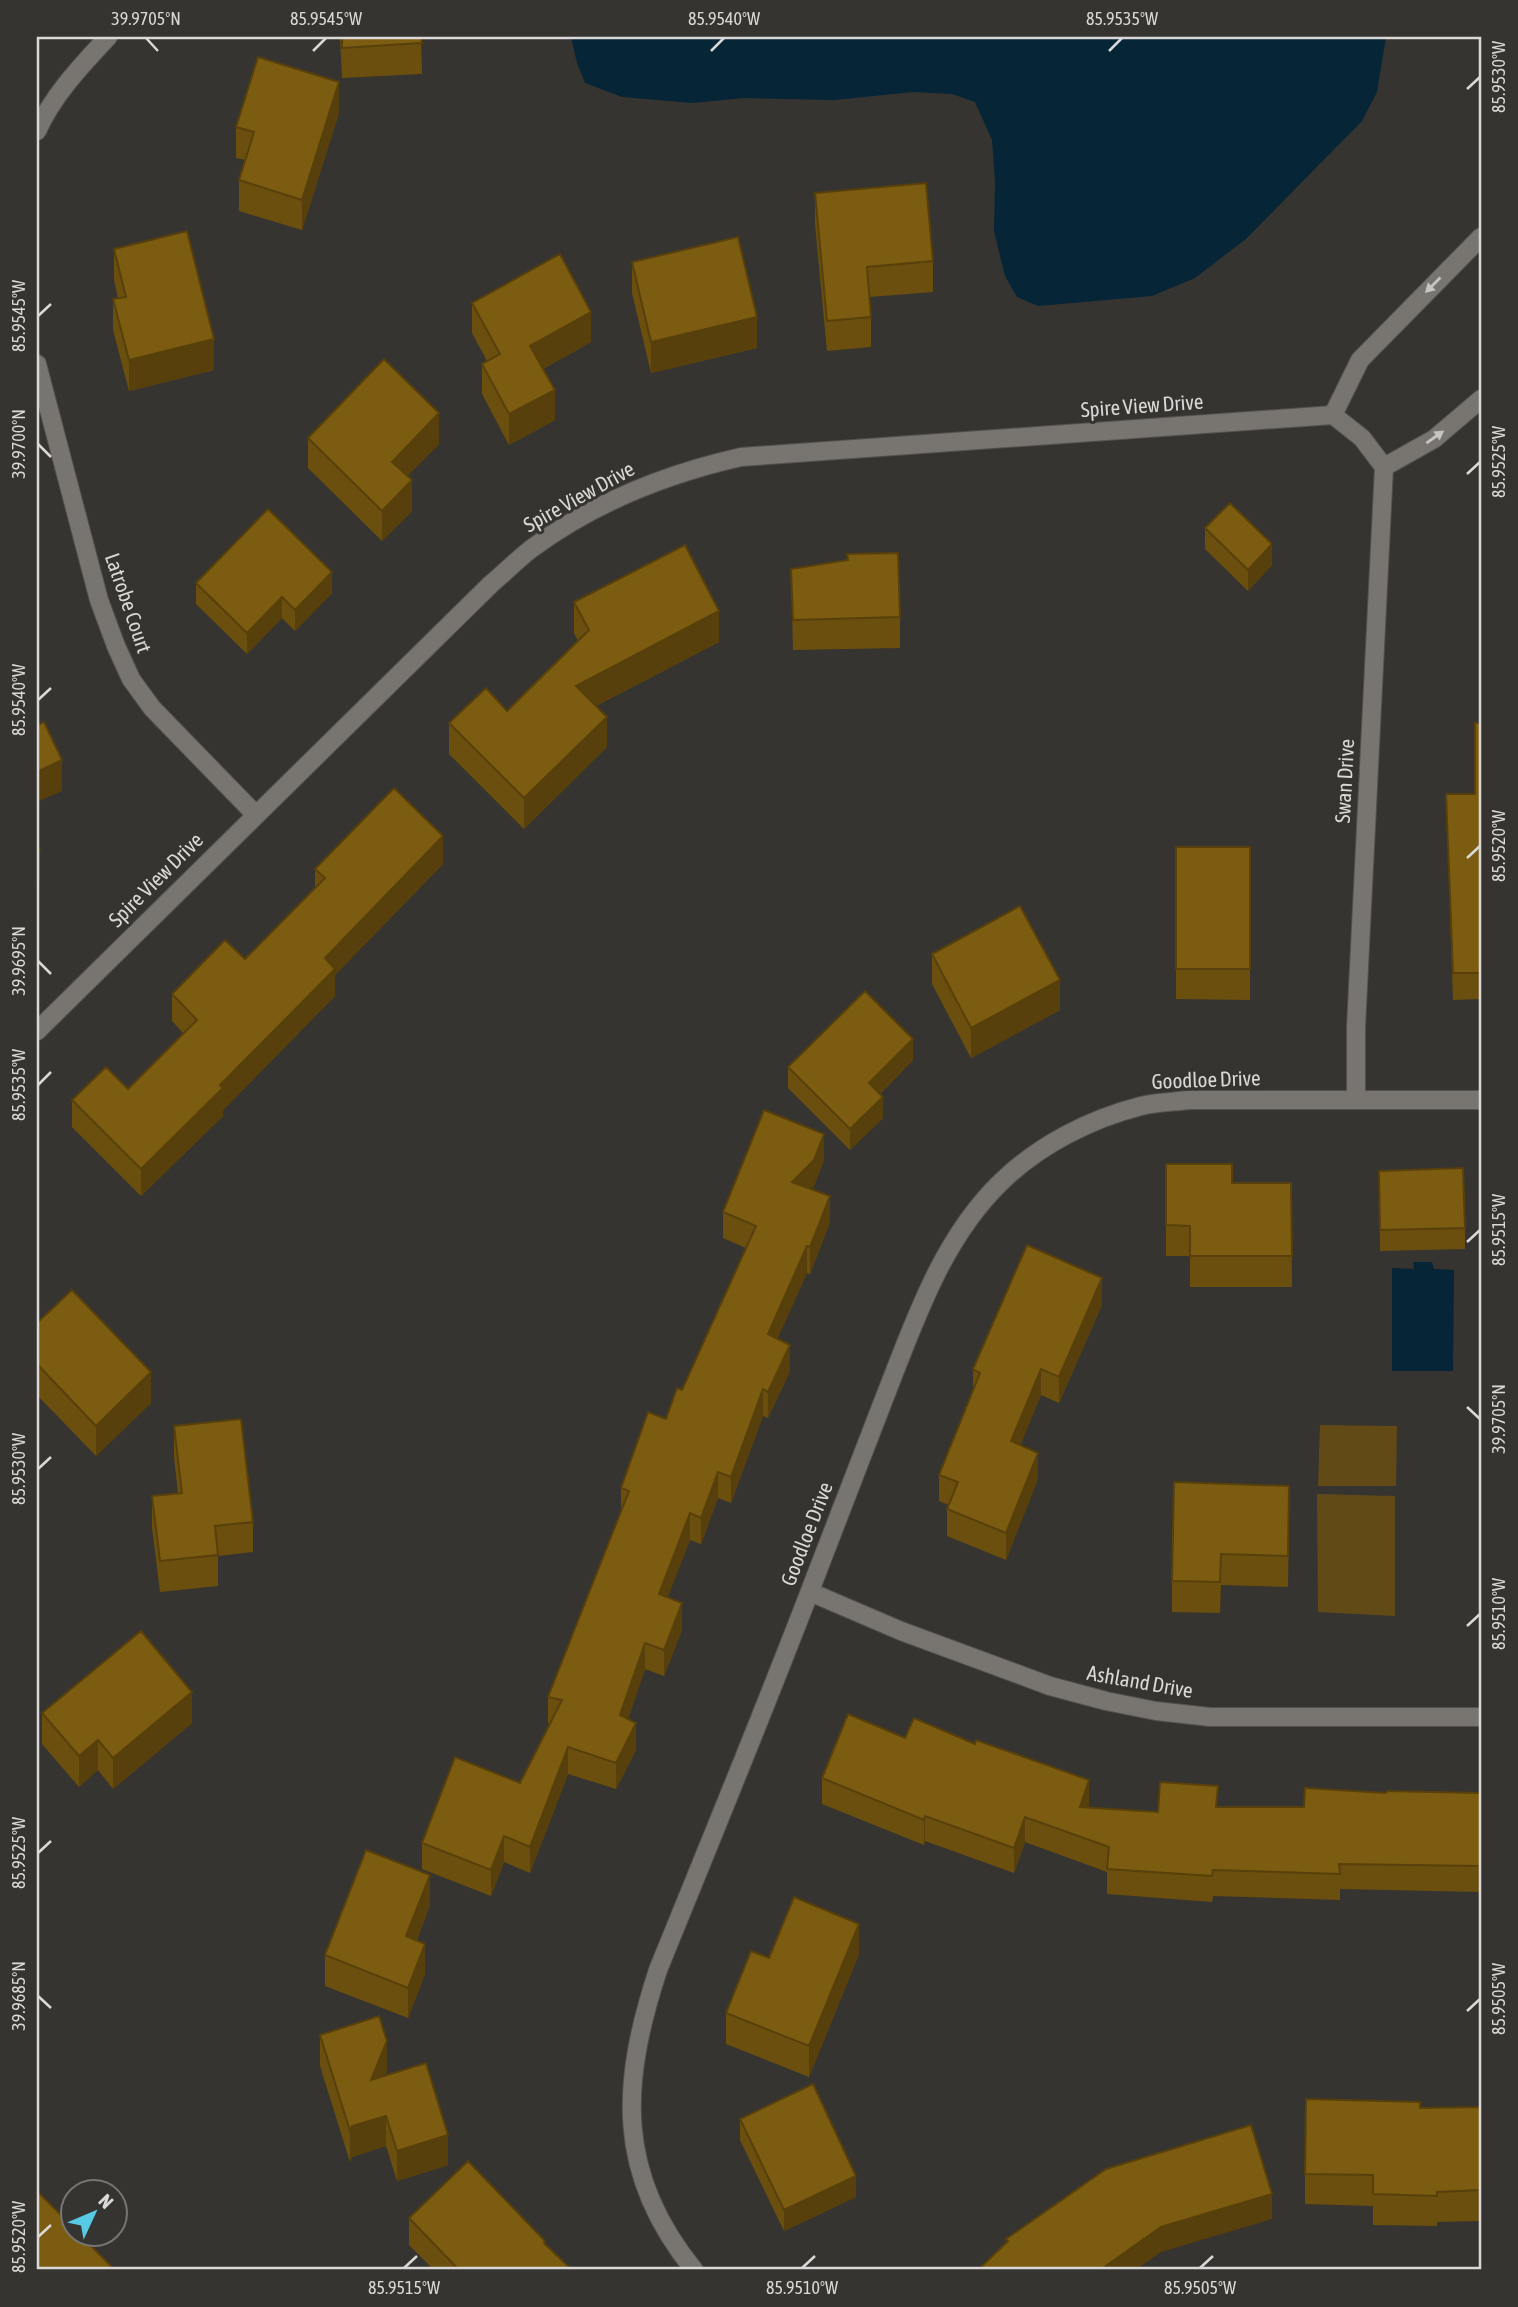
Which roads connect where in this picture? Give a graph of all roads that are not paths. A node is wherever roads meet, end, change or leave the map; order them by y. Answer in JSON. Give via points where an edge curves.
{"nodes":[{"id":1,"x":108,"y":37,"type":"edge"},
{"id":2,"x":37,"y":131,"type":"edge"},
{"id":3,"x":1481,"y":237,"type":"edge"},
{"id":4,"x":37,"y":364,"type":"edge"},
{"id":5,"x":1481,"y":399,"type":"edge"},
{"id":6,"x":1333,"y":415,"type":"junction"},
{"id":7,"x":1384,"y":467,"type":"junction"},
{"id":8,"x":256,"y":814,"type":"junction"},
{"id":9,"x":37,"y":1031,"type":"edge"},
{"id":10,"x":1356,"y":1098,"type":"junction"},
{"id":11,"x":1481,"y":1100,"type":"edge"},
{"id":12,"x":810,"y":1591,"type":"junction"},
{"id":13,"x":1481,"y":1717,"type":"edge"},
{"id":14,"x":694,"y":2270,"type":"edge"}],
"edges":[{"from":1,"to":2,"type":"street","via":[[68,82]]},
{"from":3,"to":6,"type":"street","one_way":true,"via":[[1360,360]]},
{"from":4,"to":8,"type":"street","name":"Latrobe Court","via":[[99,600],[131,679],[152,708]]},
{"from":7,"to":5,"type":"street","one_way":true,"via":[[1434,439]]},
{"from":6,"to":7,"type":"street","via":[[1362,438]]},
{"from":6,"to":8,"type":"street","name":"Spire View Drive","via":[[741,457],[677,473],[617,499],[531,549]]},
{"from":7,"to":10,"type":"street","name":"Swan Drive"},
{"from":8,"to":9,"type":"street","name":"Spire View Drive"},
{"from":10,"to":11,"type":"street","name":"Goodloe Drive"},
{"from":10,"to":12,"type":"street","name":"Goodloe Drive","via":[[1142,1105],[1065,1135],[1018,1166],[973,1213],[918,1312]]},
{"from":12,"to":13,"type":"street","name":"Ashland Drive","via":[[901,1632],[1106,1702],[1210,1717]]},
{"from":12,"to":14,"type":"street","name":"Goodloe Drive","via":[[658,1970],[634,2068],[630,2109],[640,2170],[660,2220]]}]}
